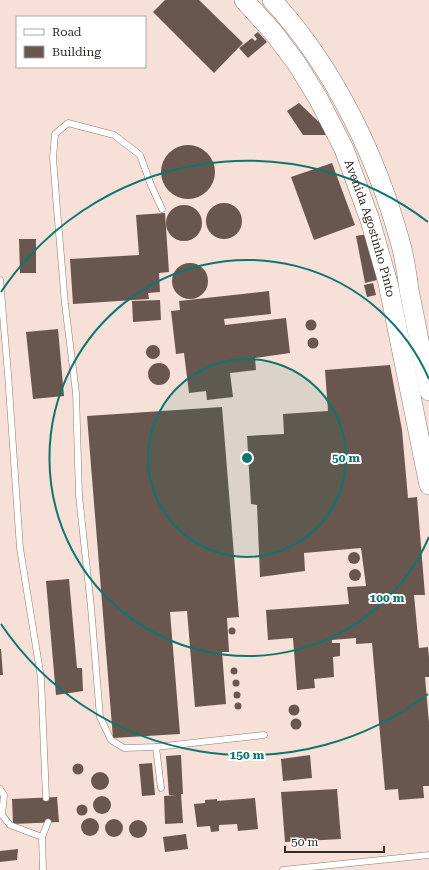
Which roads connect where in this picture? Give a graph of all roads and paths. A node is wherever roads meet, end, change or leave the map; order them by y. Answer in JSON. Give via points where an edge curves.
{"nodes":[{"id":1,"x":244,"y":0,"type":"edge"},
{"id":2,"x":272,"y":0,"type":"edge"},
{"id":3,"x":162,"y":208,"type":"dead end"},
{"id":4,"x":0,"y":280,"type":"edge"},
{"id":5,"x":0,"y":284,"type":"edge"},
{"id":6,"x":429,"y":391,"type":"edge"},
{"id":7,"x":429,"y":485,"type":"edge"},
{"id":8,"x":264,"y":735,"type":"dead end"},
{"id":9,"x":156,"y":746,"type":"junction"},
{"id":10,"x":162,"y":788,"type":"dead end"},
{"id":11,"x":0,"y":789,"type":"edge"},
{"id":12,"x":46,"y":798,"type":"dead end"},
{"id":13,"x":1,"y":815,"type":"edge"},
{"id":14,"x":48,"y":822,"type":"dead end"},
{"id":15,"x":42,"y":837,"type":"junction"},
{"id":16,"x":429,"y":855,"type":"edge"},
{"id":17,"x":43,"y":870,"type":"edge"},
{"id":18,"x":283,"y":870,"type":"edge"}],
"edges":[{"from":1,"to":7,"type":"main road","name":"Avenida Agostinho Pinto","via":[[273,32],[296,64],[318,98],[344,149],[370,220],[388,284]]},
{"from":2,"to":6,"type":"main road","name":"Avenida Agostinho Pinto","via":[[304,38],[332,81],[364,142],[382,186],[401,245]]},
{"from":3,"to":9,"type":"lane","via":[[140,155],[114,135],[68,123],[55,134],[53,158],[56,195],[76,393],[79,496],[100,717],[111,740],[124,748]]},
{"from":4,"to":5,"type":"lane"},
{"from":5,"to":12,"type":"lane","via":[[20,548],[41,678]]},
{"from":8,"to":9,"type":"lane"},
{"from":9,"to":10,"type":"lane"},
{"from":11,"to":13,"type":"lane","via":[[4,795]]},
{"from":13,"to":15,"type":"lane","via":[[10,825]]},
{"from":14,"to":15,"type":"lane"},
{"from":15,"to":17,"type":"lane"},
{"from":16,"to":18,"type":"lane"}]}
